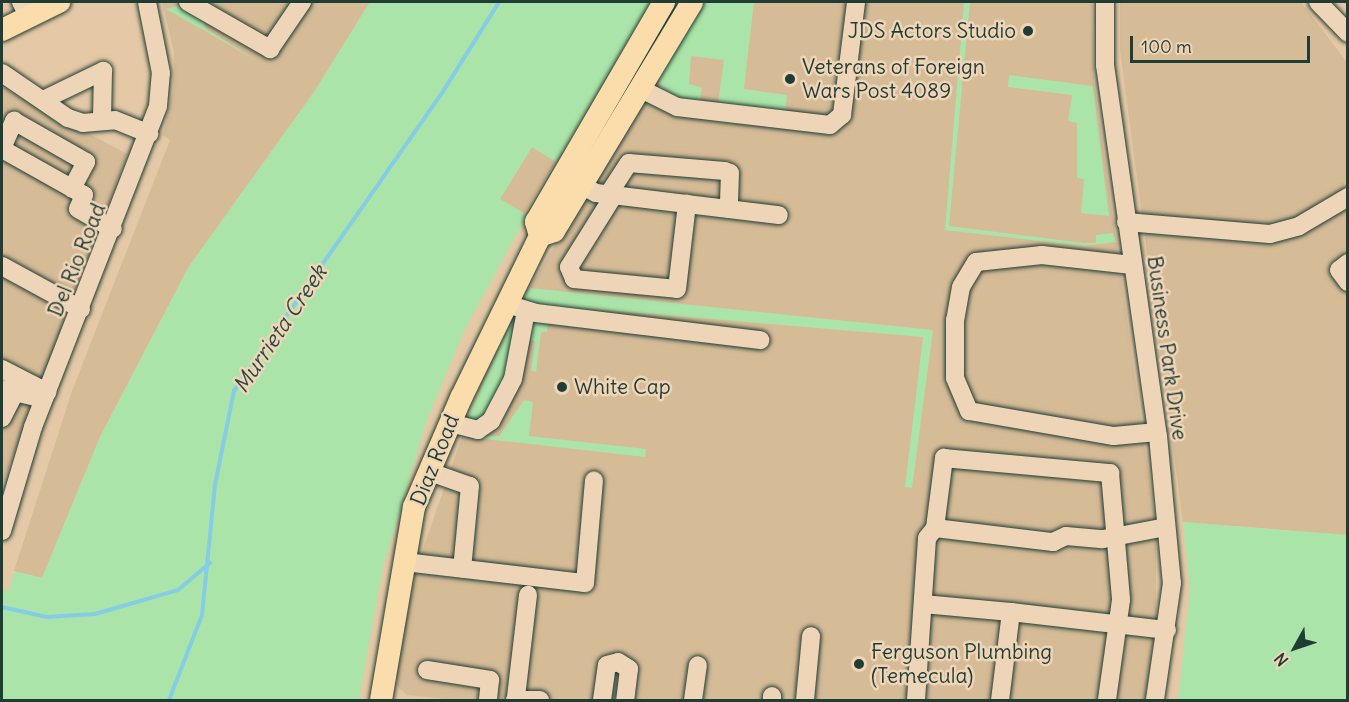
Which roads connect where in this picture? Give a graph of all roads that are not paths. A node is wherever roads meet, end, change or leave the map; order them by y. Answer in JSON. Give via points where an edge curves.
{"nodes":[{"id":1,"x":59,"y":2,"type":"edge"},
{"id":2,"x":188,"y":2,"type":"edge"},
{"id":3,"x":302,"y":2,"type":"edge"},
{"id":4,"x":664,"y":2,"type":"edge"},
{"id":5,"x":692,"y":2,"type":"edge"},
{"id":6,"x":856,"y":2,"type":"edge"},
{"id":7,"x":1105,"y":2,"type":"edge"},
{"id":8,"x":1318,"y":2,"type":"edge"},
{"id":9,"x":154,"y":4,"type":"edge"},
{"id":10,"x":25,"y":9,"type":"edge"},
{"id":11,"x":2,"y":30,"type":"edge"},
{"id":12,"x":1347,"y":33,"type":"edge"},
{"id":13,"x":2,"y":73,"type":"edge"},
{"id":14,"x":639,"y":88,"type":"junction"},
{"id":15,"x":43,"y":100,"type":"junction"},
{"id":16,"x":102,"y":120,"type":"junction"},
{"id":17,"x":149,"y":134,"type":"junction"},
{"id":18,"x":2,"y":148,"type":"edge"},
{"id":19,"x":581,"y":185,"type":"junction"},
{"id":20,"x":72,"y":188,"type":"junction"},
{"id":21,"x":611,"y":195,"type":"junction"},
{"id":22,"x":1347,"y":197,"type":"edge"},
{"id":23,"x":687,"y":204,"type":"junction"},
{"id":24,"x":729,"y":209,"type":"junction"},
{"id":25,"x":779,"y":215,"type":"dead end"},
{"id":26,"x":1126,"y":222,"type":"junction"},
{"id":27,"x":113,"y":230,"type":"junction"},
{"id":28,"x":540,"y":236,"type":"junction"},
{"id":29,"x":1347,"y":263,"type":"edge"},
{"id":30,"x":1132,"y":265,"type":"junction"},
{"id":31,"x":2,"y":266,"type":"edge"},
{"id":32,"x":1347,"y":282,"type":"edge"},
{"id":33,"x":517,"y":307,"type":"junction"},
{"id":34,"x":81,"y":309,"type":"junction"},
{"id":35,"x":760,"y":340,"type":"dead end"},
{"id":36,"x":2,"y":369,"type":"edge"},
{"id":37,"x":8,"y":391,"type":"edge"},
{"id":38,"x":45,"y":396,"type":"junction"},
{"id":39,"x":2,"y":418,"type":"edge"},
{"id":40,"x":450,"y":423,"type":"junction"},
{"id":41,"x":1157,"y":432,"type":"junction"},
{"id":42,"x":430,"y":471,"type":"junction"},
{"id":43,"x":594,"y":480,"type":"dead end"},
{"id":44,"x":8,"y":487,"type":"edge"},
{"id":45,"x":1166,"y":527,"type":"junction"},
{"id":46,"x":935,"y":528,"type":"junction"},
{"id":47,"x":2,"y":531,"type":"edge"},
{"id":48,"x":1118,"y":534,"type":"junction"},
{"id":49,"x":405,"y":562,"type":"junction"},
{"id":50,"x":462,"y":569,"type":"junction"},
{"id":51,"x":528,"y":595,"type":"dead end"},
{"id":52,"x":923,"y":604,"type":"junction"},
{"id":53,"x":1011,"y":612,"type":"junction"},
{"id":54,"x":1119,"y":623,"type":"junction"},
{"id":55,"x":1167,"y":630,"type":"junction"},
{"id":56,"x":811,"y":636,"type":"dead end"},
{"id":57,"x":698,"y":665,"type":"dead end"},
{"id":58,"x":427,"y":670,"type":"dead end"},
{"id":59,"x":515,"y":699,"type":"edge"},
{"id":60,"x":381,"y":700,"type":"edge"},
{"id":61,"x":488,"y":700,"type":"edge"},
{"id":62,"x":540,"y":700,"type":"edge"},
{"id":63,"x":602,"y":700,"type":"edge"},
{"id":64,"x":625,"y":700,"type":"edge"},
{"id":65,"x":693,"y":700,"type":"edge"},
{"id":66,"x":805,"y":700,"type":"edge"},
{"id":67,"x":916,"y":700,"type":"edge"},
{"id":68,"x":1000,"y":700,"type":"edge"},
{"id":69,"x":1107,"y":700,"type":"edge"},
{"id":70,"x":1155,"y":700,"type":"edge"}],
"edges":[{"from":1,"to":10,"type":"main road"},
{"from":2,"to":3,"type":"street","via":[[270,49]]},
{"from":4,"to":28,"type":"main road","name":"Diaz Road","via":[[536,222]]},
{"from":5,"to":14,"type":"main road","name":"Diaz Road"},
{"from":6,"to":14,"type":"street","via":[[842,115],[830,125],[677,107]]},
{"from":7,"to":26,"type":"street","name":"Business Park Drive","via":[[1105,65]]},
{"from":8,"to":12,"type":"street"},
{"from":9,"to":17,"type":"street","name":"Del Rio Road","via":[[161,73]]},
{"from":10,"to":11,"type":"main road"},
{"from":13,"to":15,"type":"street"},
{"from":14,"to":19,"type":"main road","name":"Diaz Road"},
{"from":15,"to":16,"type":"street","via":[[80,122]]},
{"from":15,"to":16,"type":"street","via":[[103,71]]},
{"from":16,"to":17,"type":"street"},
{"from":17,"to":27,"type":"street","name":"Del Rio Road"},
{"from":18,"to":20,"type":"street"},
{"from":18,"to":20,"type":"street","via":[[14,120],[86,162]]},
{"from":19,"to":21,"type":"street"},
{"from":19,"to":28,"type":"main road","name":"Diaz Road","via":[[554,231]]},
{"from":20,"to":27,"type":"street","via":[[84,195],[78,209]]},
{"from":21,"to":23,"type":"street"},
{"from":21,"to":23,"type":"street","via":[[569,267],[574,279],[677,289]]},
{"from":21,"to":24,"type":"street","via":[[629,163],[725,171],[730,173]]},
{"from":22,"to":26,"type":"street","via":[[1299,226],[1270,234]]},
{"from":23,"to":24,"type":"street"},
{"from":24,"to":25,"type":"street"},
{"from":26,"to":30,"type":"street","name":"Business Park Drive"},
{"from":27,"to":34,"type":"street","name":"Del Rio Road"},
{"from":28,"to":33,"type":"main road","name":"Diaz Road"},
{"from":29,"to":32,"type":"street","via":[[1339,270]]},
{"from":30,"to":41,"type":"street","name":"Business Park Drive"},
{"from":30,"to":41,"type":"street","via":[[1042,255],[976,262],[961,287],[955,320],[955,378],[969,411],[1114,436]]},
{"from":31,"to":34,"type":"street"},
{"from":33,"to":35,"type":"street","via":[[636,335]]},
{"from":33,"to":40,"type":"main road","name":"Diaz Road"},
{"from":33,"to":40,"type":"street","via":[[513,379],[491,421],[478,430]]},
{"from":34,"to":38,"type":"street","name":"Del Rio Road"},
{"from":36,"to":38,"type":"street"},
{"from":37,"to":38,"type":"street"},
{"from":37,"to":39,"type":"street"},
{"from":38,"to":44,"type":"street","name":"Del Rio Road"},
{"from":40,"to":42,"type":"main road","name":"Diaz Road"},
{"from":41,"to":45,"type":"street","name":"Business Park Drive"},
{"from":42,"to":49,"type":"main road","name":"Diaz Road","via":[[414,507]]},
{"from":42,"to":50,"type":"street","via":[[470,486]]},
{"from":43,"to":50,"type":"street","via":[[585,583]]},
{"from":44,"to":47,"type":"street","name":"Del Rio Road"},
{"from":45,"to":48,"type":"street"},
{"from":45,"to":55,"type":"street","name":"Business Park Drive","via":[[1172,583]]},
{"from":46,"to":48,"type":"street","via":[[1053,542],[1066,536],[1103,539]]},
{"from":46,"to":48,"type":"street","via":[[944,458],[1110,473]]},
{"from":46,"to":52,"type":"street","via":[[927,538]]},
{"from":48,"to":54,"type":"street"},
{"from":49,"to":50,"type":"street"},
{"from":49,"to":60,"type":"main road","name":"Diaz Road"},
{"from":51,"to":59,"type":"street"},
{"from":52,"to":53,"type":"street"},
{"from":52,"to":67,"type":"street"},
{"from":53,"to":54,"type":"street"},
{"from":53,"to":68,"type":"street"},
{"from":54,"to":55,"type":"street"},
{"from":54,"to":69,"type":"street"},
{"from":55,"to":70,"type":"street","name":"Business Park Drive"},
{"from":56,"to":66,"type":"street"},
{"from":57,"to":65,"type":"street"},
{"from":58,"to":61,"type":"street","via":[[490,680]]},
{"from":59,"to":62,"type":"street"},
{"from":63,"to":64,"type":"street","via":[[607,665],[618,662],[629,669]]}]}
